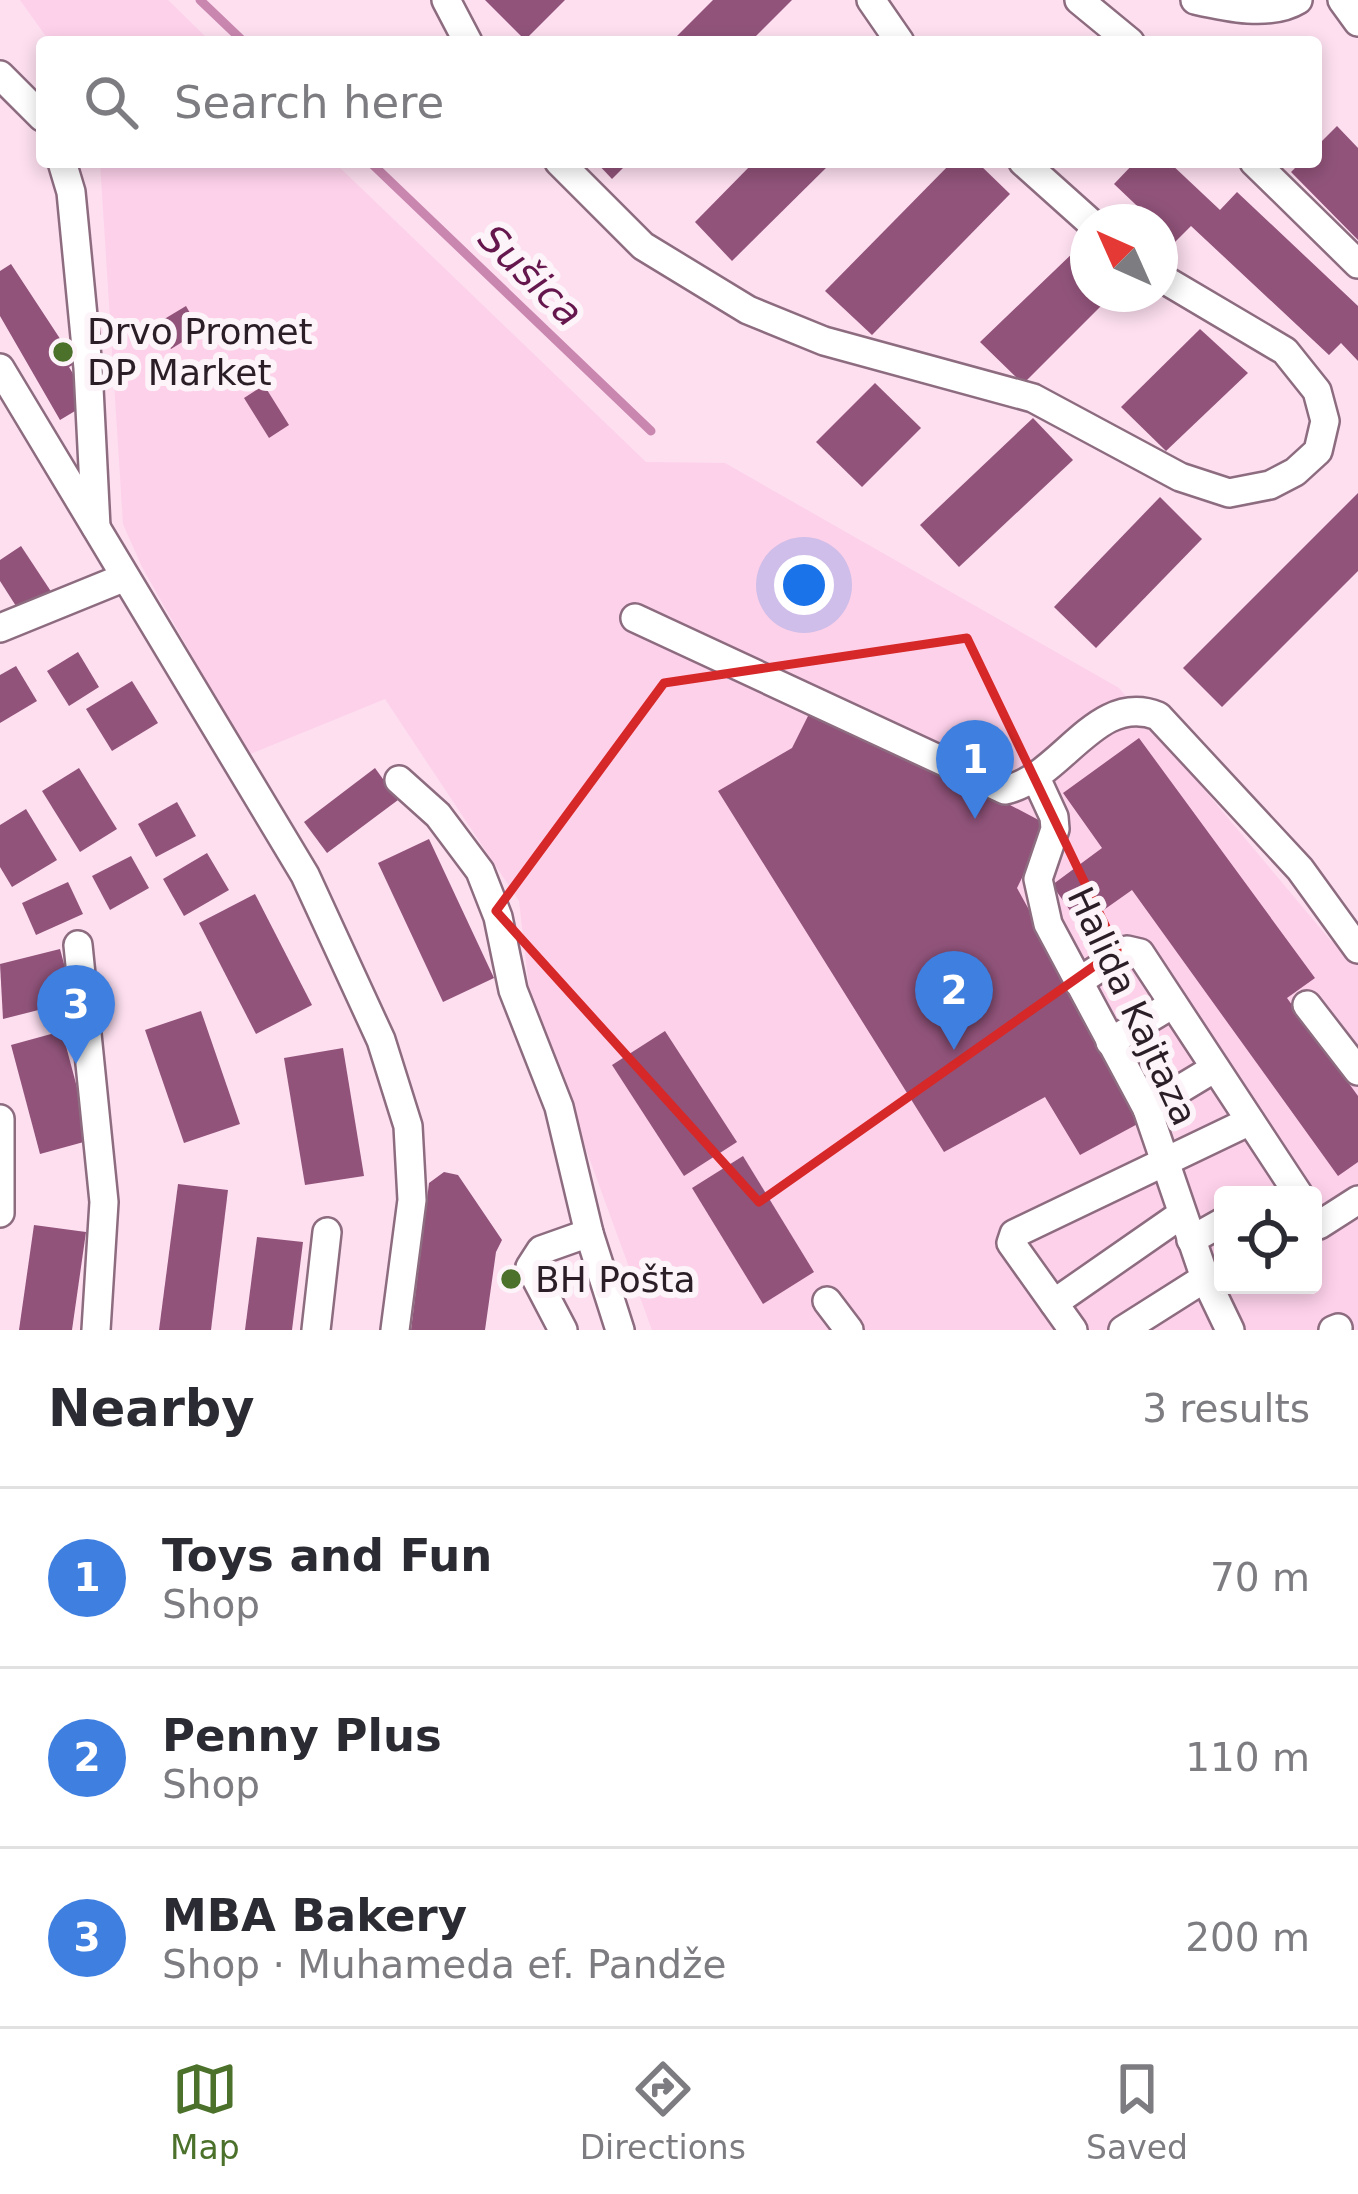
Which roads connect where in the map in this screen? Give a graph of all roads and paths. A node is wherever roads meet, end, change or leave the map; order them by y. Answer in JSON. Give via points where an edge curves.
{"nodes":[{"id":1,"x":446,"y":0,"type":"edge"},
{"id":2,"x":872,"y":0,"type":"edge"},
{"id":3,"x":1079,"y":0,"type":"edge"},
{"id":4,"x":1195,"y":0,"type":"edge"},
{"id":5,"x":1298,"y":0,"type":"edge"},
{"id":6,"x":1342,"y":0,"type":"edge"},
{"id":7,"x":1358,"y":22,"type":"edge"},
{"id":8,"x":465,"y":36,"type":"edge"},
{"id":9,"x":896,"y":36,"type":"edge"},
{"id":10,"x":1123,"y":36,"type":"edge"},
{"id":11,"x":0,"y":75,"type":"edge"},
{"id":12,"x":36,"y":111,"type":"edge"},
{"id":13,"x":64,"y":168,"type":"edge"},
{"id":14,"x":565,"y":168,"type":"edge"},
{"id":15,"x":1030,"y":168,"type":"edge"},
{"id":16,"x":1260,"y":168,"type":"edge"},
{"id":17,"x":1070,"y":204,"type":"edge"},
{"id":18,"x":1358,"y":264,"type":"edge"},
{"id":19,"x":1178,"y":289,"type":"edge"},
{"id":20,"x":0,"y":368,"type":"edge"},
{"id":21,"x":96,"y":531,"type":"junction"},
{"id":22,"x":123,"y":578,"type":"junction"},
{"id":23,"x":635,"y":619,"type":"dead end"},
{"id":24,"x":0,"y":628,"type":"edge"},
{"id":25,"x":1036,"y":778,"type":"junction"},
{"id":26,"x":399,"y":780,"type":"dead end"},
{"id":27,"x":78,"y":945,"type":"dead end"},
{"id":28,"x":1358,"y":949,"type":"edge"},
{"id":29,"x":1078,"y":982,"type":"junction"},
{"id":30,"x":1173,"y":1004,"type":"junction"},
{"id":31,"x":1307,"y":1004,"type":"dead end"},
{"id":32,"x":1110,"y":1042,"type":"junction"},
{"id":33,"x":1216,"y":1068,"type":"junction"},
{"id":34,"x":1358,"y":1071,"type":"edge"},
{"id":35,"x":1147,"y":1109,"type":"junction"},
{"id":36,"x":0,"y":1119,"type":"edge"},
{"id":37,"x":1250,"y":1121,"type":"junction"},
{"id":38,"x":1165,"y":1160,"type":"junction"},
{"id":39,"x":1283,"y":1186,"type":"edge"},
{"id":40,"x":1358,"y":1200,"type":"edge"},
{"id":41,"x":0,"y":1213,"type":"edge"},
{"id":42,"x":1322,"y":1219,"type":"edge"},
{"id":43,"x":1214,"y":1223,"type":"edge"},
{"id":44,"x":1186,"y":1227,"type":"junction"},
{"id":45,"x":327,"y":1232,"type":"dead end"},
{"id":46,"x":589,"y":1233,"type":"junction"},
{"id":47,"x":1214,"y":1277,"type":"edge"},
{"id":48,"x":1214,"y":1291,"type":"edge"},
{"id":49,"x":1221,"y":1294,"type":"edge"},
{"id":50,"x":827,"y":1301,"type":"dead end"},
{"id":51,"x":1054,"y":1303,"type":"junction"},
{"id":52,"x":96,"y":1330,"type":"edge"},
{"id":53,"x":316,"y":1330,"type":"edge"},
{"id":54,"x":394,"y":1330,"type":"edge"},
{"id":55,"x":563,"y":1330,"type":"edge"},
{"id":56,"x":620,"y":1330,"type":"edge"},
{"id":57,"x":849,"y":1330,"type":"edge"},
{"id":58,"x":1072,"y":1330,"type":"edge"},
{"id":59,"x":1123,"y":1330,"type":"edge"},
{"id":60,"x":1229,"y":1330,"type":"edge"}],
"edges":[{"from":1,"to":8,"type":"street"},
{"from":2,"to":9,"type":"street"},
{"from":3,"to":10,"type":"street"},
{"from":4,"to":5,"type":"street","via":[[1243,8]]},
{"from":6,"to":7,"type":"street"},
{"from":11,"to":12,"type":"street"},
{"from":13,"to":21,"type":"street","via":[[90,390]]},
{"from":14,"to":19,"type":"street","via":[[643,246],[748,310],[824,340],[1034,398],[1180,477],[1229,493],[1295,472],[1318,451],[1324,421],[1317,391],[1285,351]]},
{"from":15,"to":17,"type":"street"},
{"from":16,"to":18,"type":"street"},
{"from":20,"to":21,"type":"street"},
{"from":21,"to":22,"type":"street"},
{"from":22,"to":24,"type":"street"},
{"from":22,"to":54,"type":"street","via":[[305,874],[381,1040],[408,1126],[412,1200]]},
{"from":23,"to":25,"type":"street","via":[[1005,790]]},
{"from":25,"to":28,"type":"street","via":[[1115,712],[1138,707],[1158,716],[1300,869]]},
{"from":25,"to":29,"type":"street","name":"Halida Kajtaza","via":[[1055,829],[1039,896]]},
{"from":26,"to":46,"type":"street","via":[[480,871],[512,990],[559,1107]]},
{"from":27,"to":52,"type":"street","via":[[104,1202]]},
{"from":29,"to":30,"type":"street","via":[[1132,949]]},
{"from":29,"to":32,"type":"street","name":"Halida Kajtaza"},
{"from":30,"to":32,"type":"street"},
{"from":30,"to":33,"type":"street"},
{"from":31,"to":34,"type":"street"},
{"from":32,"to":35,"type":"street","name":"Halida Kajtaza"},
{"from":33,"to":35,"type":"street"},
{"from":33,"to":37,"type":"street"},
{"from":35,"to":38,"type":"street","name":"Halida Kajtaza"},
{"from":36,"to":41,"type":"street"},
{"from":37,"to":38,"type":"street"},
{"from":37,"to":39,"type":"street"},
{"from":38,"to":44,"type":"street","name":"Halida Kajtaza"},
{"from":38,"to":51,"type":"street","via":[[1014,1234],[1011,1243]]},
{"from":40,"to":42,"type":"street"},
{"from":43,"to":44,"type":"street"},
{"from":44,"to":47,"type":"street","name":"Halida Kajtaza"},
{"from":44,"to":51,"type":"street"},
{"from":45,"to":53,"type":"street"},
{"from":46,"to":55,"type":"street","via":[[541,1250],[530,1267]]},
{"from":46,"to":56,"type":"street"},
{"from":48,"to":59,"type":"street"},
{"from":49,"to":60,"type":"street","name":"Halida Kajtaza"},
{"from":50,"to":57,"type":"street"},
{"from":51,"to":58,"type":"street"}]}
